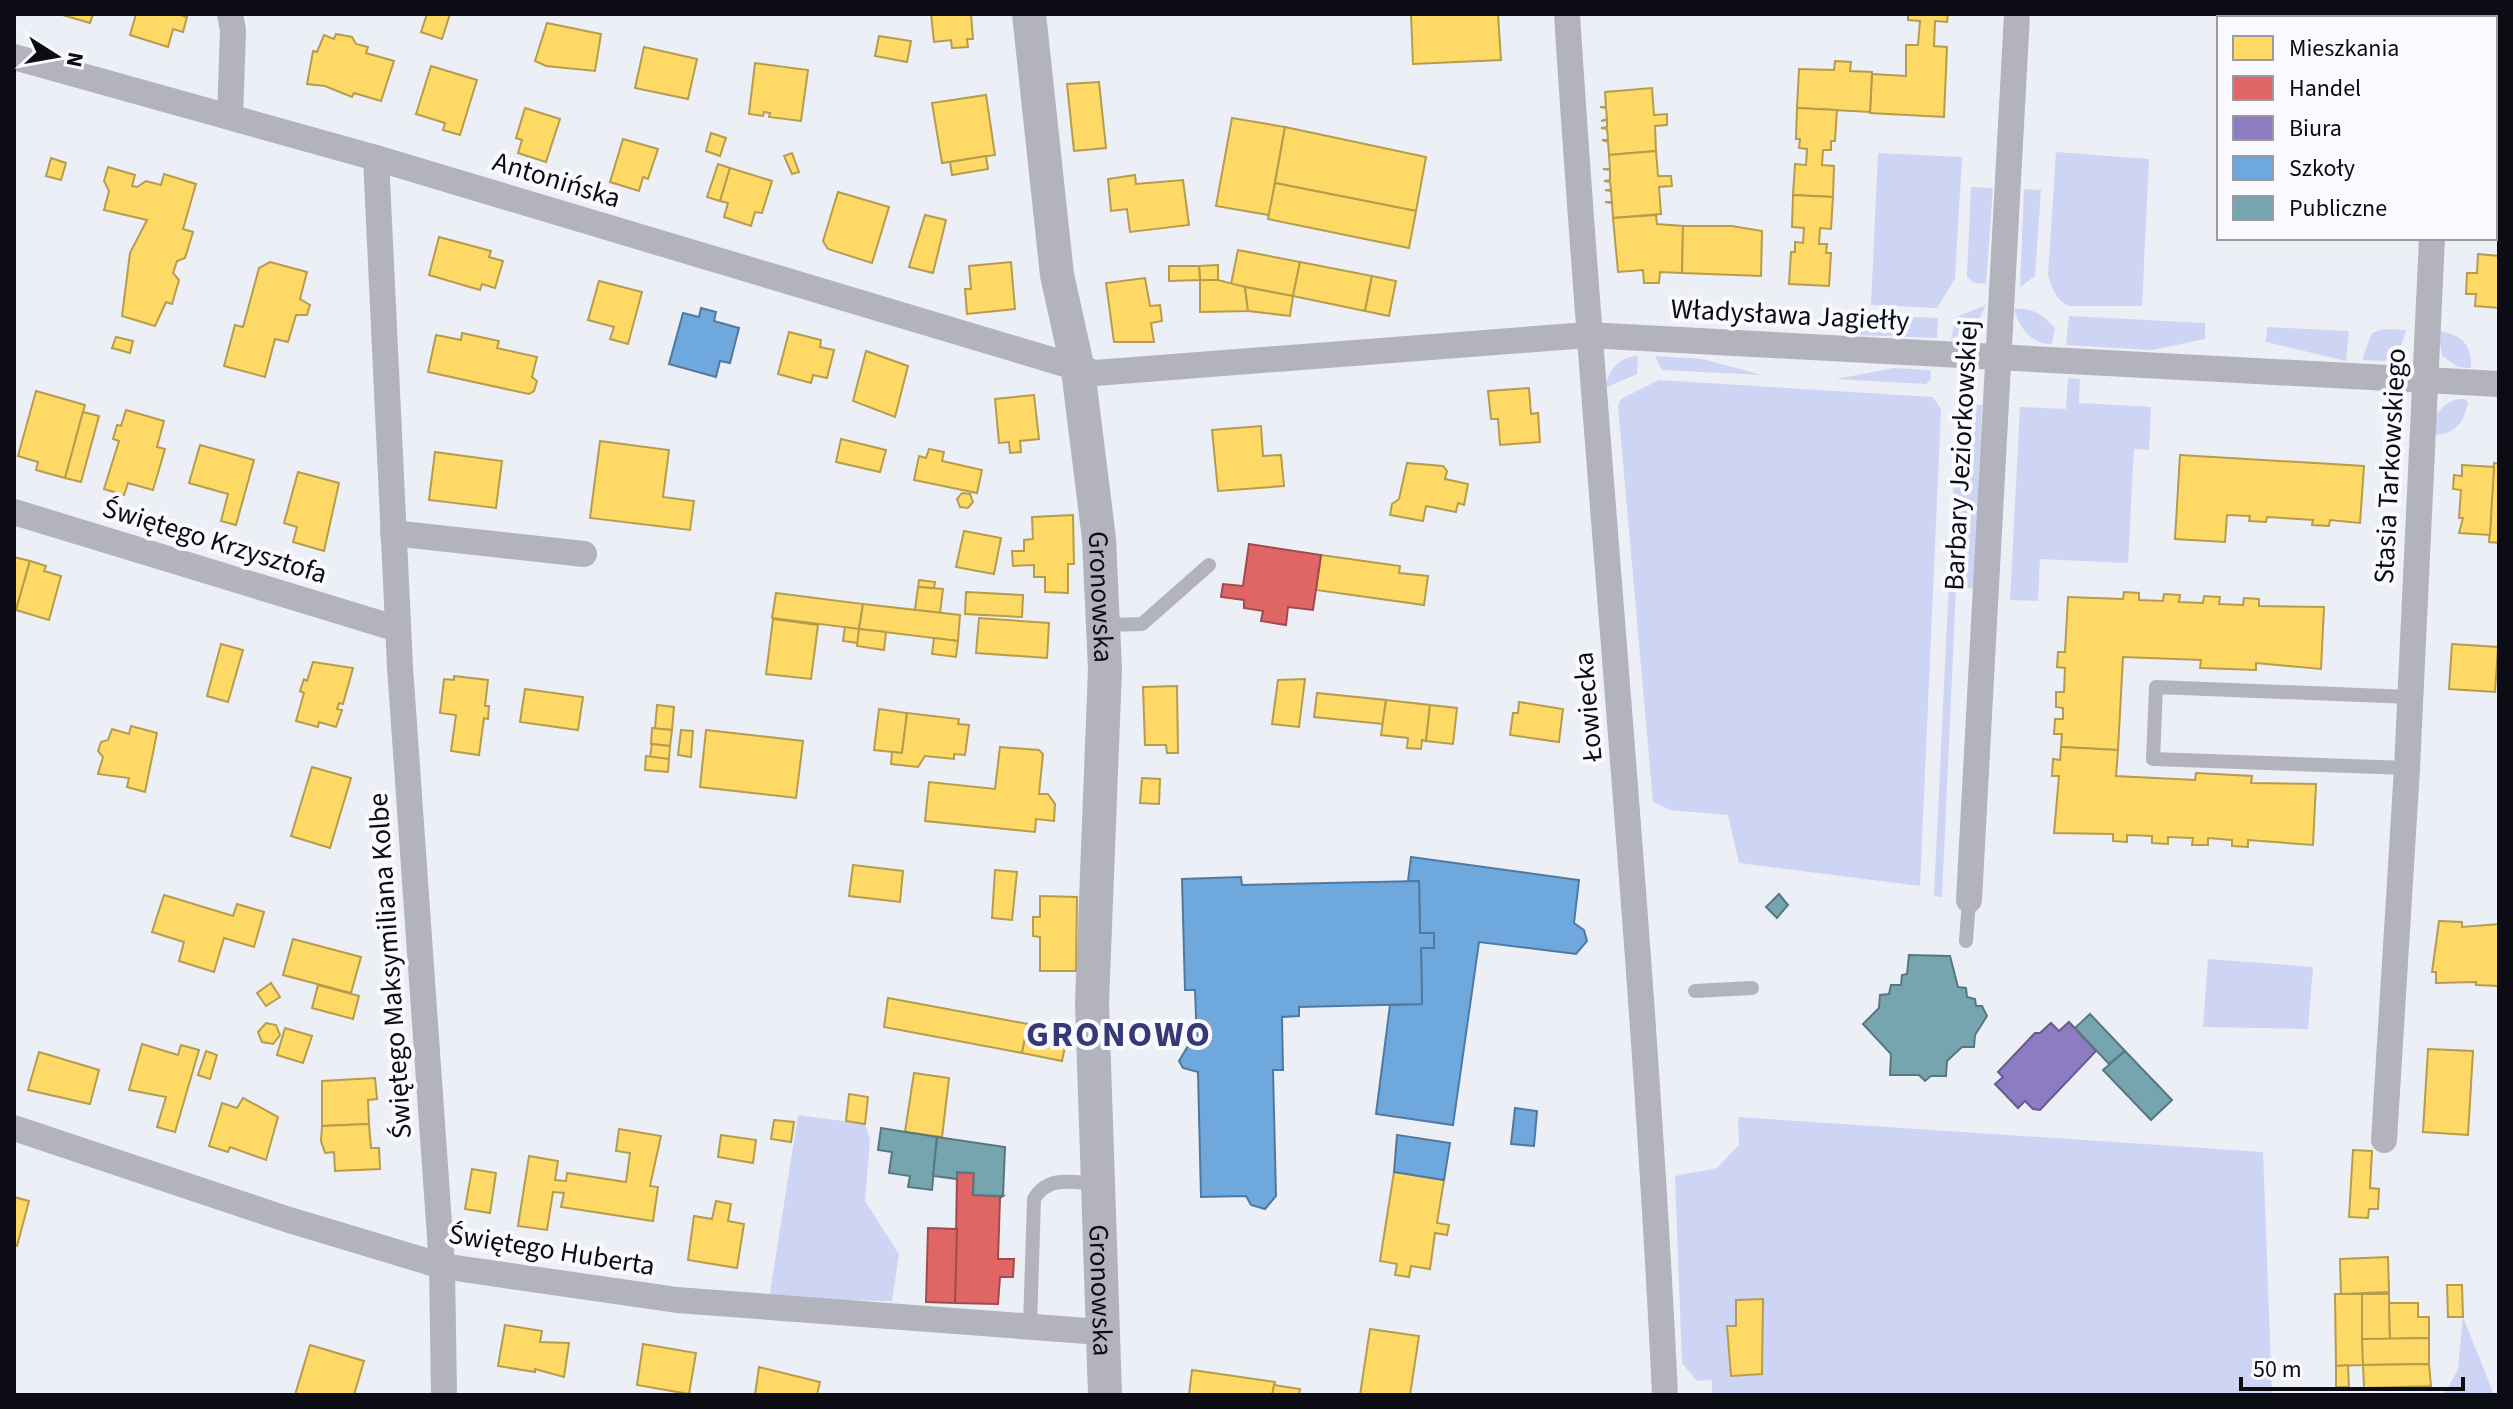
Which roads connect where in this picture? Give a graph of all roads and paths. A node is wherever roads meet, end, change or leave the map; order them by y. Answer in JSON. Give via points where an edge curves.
{"nodes":[{"id":1,"x":230,"y":14,"type":"edge"},
{"id":2,"x":1029,"y":14,"type":"edge"},
{"id":3,"x":1567,"y":14,"type":"edge"},
{"id":4,"x":2017,"y":14,"type":"edge"},
{"id":5,"x":14,"y":57,"type":"edge"},
{"id":6,"x":230,"y":117,"type":"junction"},
{"id":7,"x":376,"y":158,"type":"junction"},
{"id":8,"x":2432,"y":240,"type":"edge"},
{"id":9,"x":1587,"y":335,"type":"junction"},
{"id":10,"x":1997,"y":358,"type":"junction"},
{"id":11,"x":1078,"y":370,"type":"junction"},
{"id":12,"x":2425,"y":380,"type":"junction"},
{"id":13,"x":2499,"y":384,"type":"edge"},
{"id":14,"x":14,"y":512,"type":"edge"},
{"id":15,"x":393,"y":533,"type":"junction"},
{"id":16,"x":584,"y":554,"type":"dead end"},
{"id":17,"x":1209,"y":565,"type":"dead end"},
{"id":18,"x":1103,"y":625,"type":"junction"},
{"id":19,"x":398,"y":629,"type":"junction"},
{"id":20,"x":2410,"y":697,"type":"junction"},
{"id":21,"x":2407,"y":768,"type":"junction"},
{"id":22,"x":1969,"y":900,"type":"joint"},
{"id":23,"x":1966,"y":941,"type":"dead end"},
{"id":24,"x":1752,"y":988,"type":"dead end"},
{"id":25,"x":1695,"y":991,"type":"dead end"},
{"id":26,"x":14,"y":1128,"type":"edge"},
{"id":27,"x":2384,"y":1140,"type":"dead end"},
{"id":28,"x":1097,"y":1184,"type":"junction"},
{"id":29,"x":442,"y":1266,"type":"junction"},
{"id":30,"x":1030,"y":1326,"type":"junction"},
{"id":31,"x":1100,"y":1332,"type":"junction"},
{"id":32,"x":444,"y":1395,"type":"edge"},
{"id":33,"x":1105,"y":1395,"type":"edge"},
{"id":34,"x":1665,"y":1395,"type":"edge"}],
"edges":[{"from":1,"to":6,"type":"street"},
{"from":2,"to":11,"type":"street","name":"Gronowska","via":[[1057,275]]},
{"from":3,"to":9,"type":"street","name":"Łowiecka"},
{"from":4,"to":10,"type":"street","name":"Barbary Jeziorkowskiej"},
{"from":5,"to":6,"type":"street","name":"Antonińska"},
{"from":6,"to":7,"type":"street","name":"Antonińska"},
{"from":7,"to":11,"type":"street","name":"Antonińska"},
{"from":7,"to":15,"type":"street","name":"Świętego Maksymiliana Kolbe"},
{"from":8,"to":12,"type":"street","name":"Stasia Tarkowskiego"},
{"from":9,"to":10,"type":"street","name":"Władysława Jagiełły"},
{"from":9,"to":11,"type":"street","name":"Władysława Jagiełły","via":[[1114,373]]},
{"from":9,"to":34,"type":"street","name":"Łowiecka","via":[[1630,836]]},
{"from":10,"to":12,"type":"street","name":"Władysława Jagiełły"},
{"from":10,"to":22,"type":"street","name":"Barbary Jeziorkowskiej"},
{"from":11,"to":18,"type":"street","name":"Gronowska","via":[[1099,539]]},
{"from":12,"to":13,"type":"street","name":"Władysława Jagiełły"},
{"from":12,"to":20,"type":"street","name":"Stasia Tarkowskiego"},
{"from":14,"to":19,"type":"street","name":"Świętego Krzysztofa"},
{"from":15,"to":16,"type":"street"},
{"from":15,"to":19,"type":"street","name":"Świętego Maksymiliana Kolbe"},
{"from":17,"to":18,"type":"lane","via":[[1142,624]]},
{"from":18,"to":28,"type":"street","name":"Gronowska","via":[[1092,1003]]},
{"from":19,"to":29,"type":"street","name":"Świętego Maksymiliana Kolbe"},
{"from":20,"to":21,"type":"street","name":"Stasia Tarkowskiego"},
{"from":20,"to":21,"type":"lane","via":[[2156,687],[2154,730],[2153,759]]},
{"from":21,"to":27,"type":"street","name":"Stasia Tarkowskiego"},
{"from":22,"to":23,"type":"lane"},
{"from":24,"to":25,"type":"lane"},
{"from":26,"to":29,"type":"street","name":"Świętego Huberta"},
{"from":28,"to":30,"type":"lane","name":"Gronowska","via":[[1053,1182],[1034,1199]]},
{"from":28,"to":31,"type":"street","name":"Gronowska"},
{"from":29,"to":30,"type":"street","name":"Świętego Huberta","via":[[677,1300]]},
{"from":29,"to":32,"type":"street","name":"Świętego Maksymiliana Kolbe"},
{"from":30,"to":31,"type":"street","name":"Świętego Huberta"},
{"from":31,"to":33,"type":"street","name":"Gronowska"}]}
